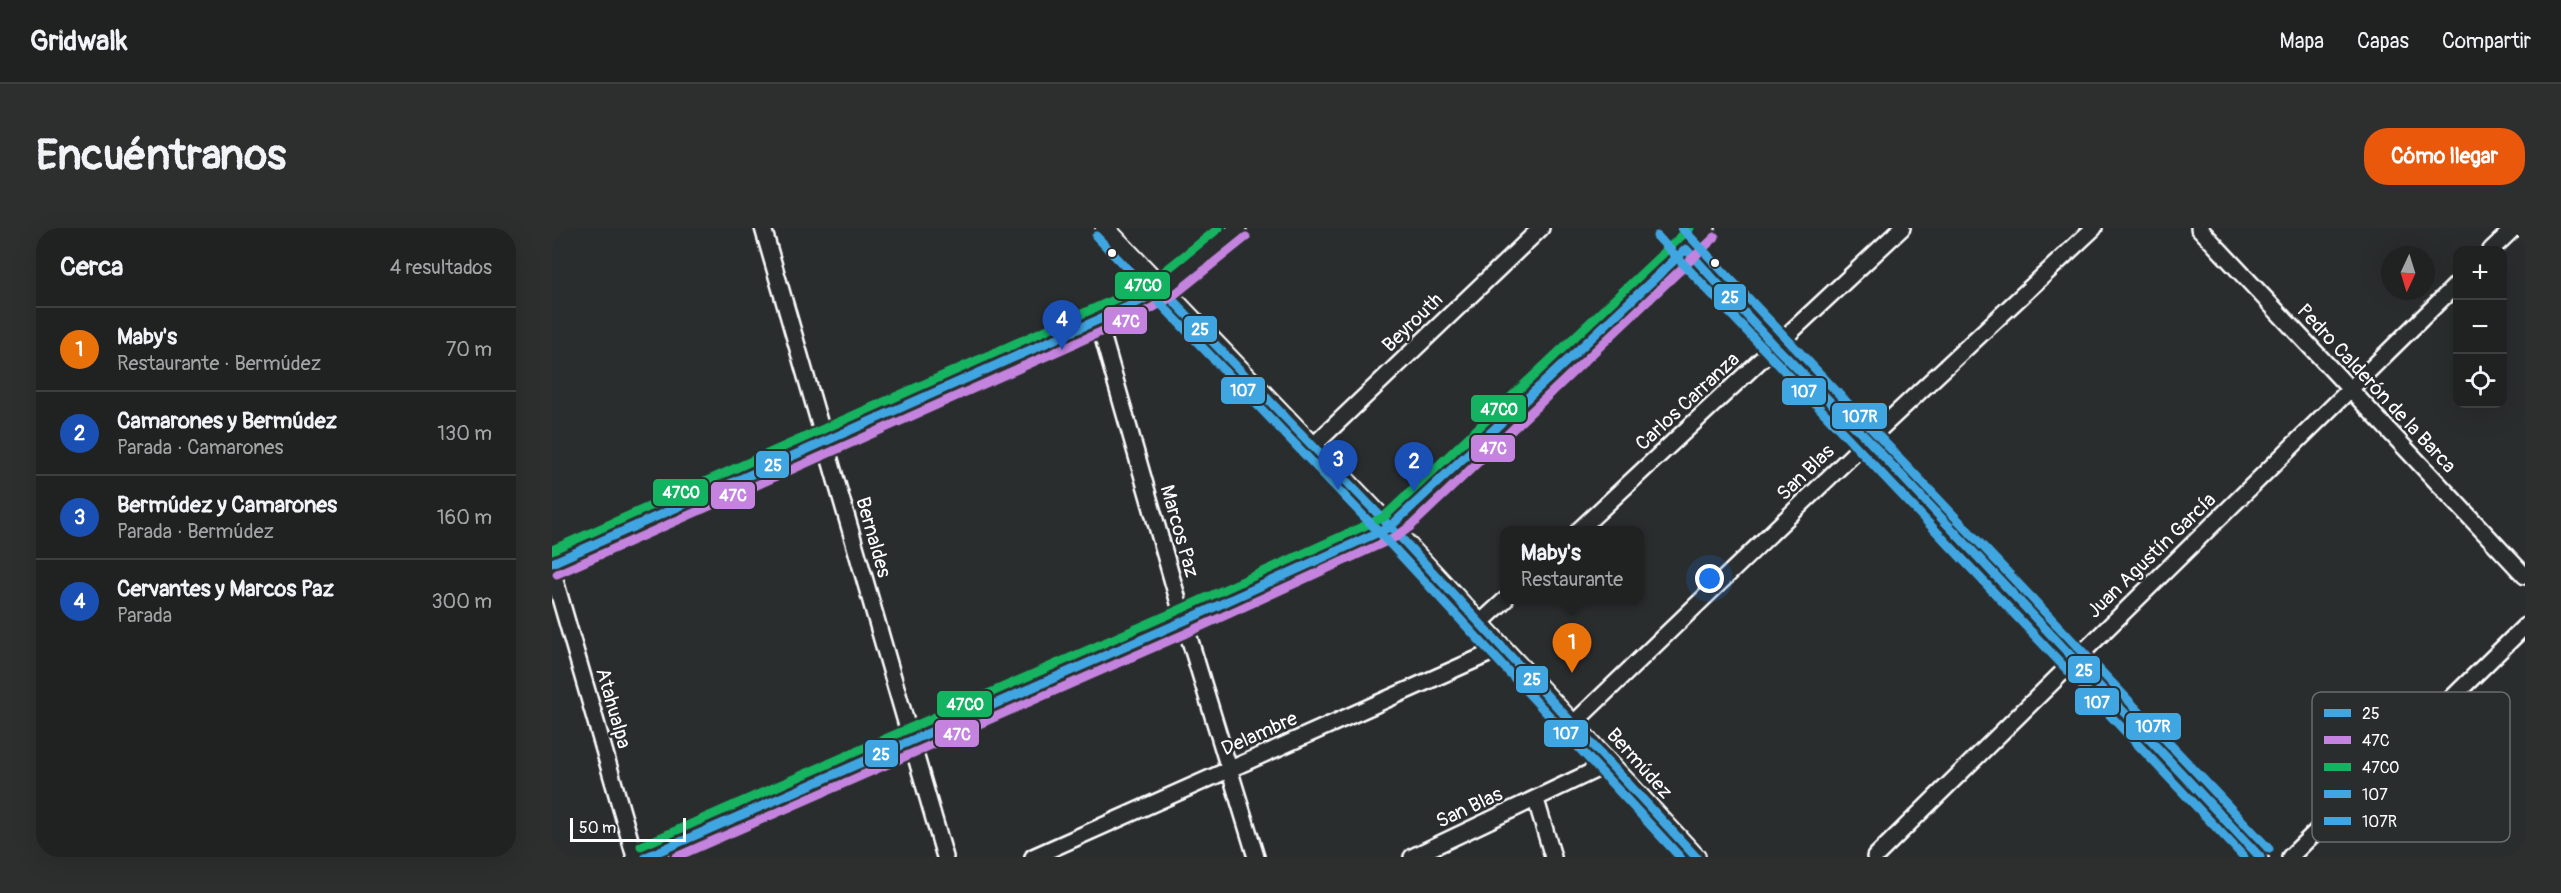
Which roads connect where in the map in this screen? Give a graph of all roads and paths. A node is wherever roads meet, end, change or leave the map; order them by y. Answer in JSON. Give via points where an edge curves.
{"nodes":[{"id":1,"x":764,"y":228,"type":"edge"},
{"id":2,"x":1105,"y":228,"type":"edge"},
{"id":3,"x":1238,"y":228,"type":"edge"},
{"id":4,"x":1541,"y":228,"type":"edge"},
{"id":5,"x":1666,"y":228,"type":"edge"},
{"id":6,"x":1707,"y":228,"type":"edge"},
{"id":7,"x":1902,"y":228,"type":"edge"},
{"id":8,"x":2094,"y":228,"type":"edge"},
{"id":9,"x":2199,"y":228,"type":"edge"},
{"id":10,"x":2514,"y":228,"type":"edge"},
{"id":11,"x":2495,"y":246,"type":"edge"},
{"id":12,"x":1686,"y":249,"type":"junction"},
{"id":13,"x":2453,"y":288,"type":"edge"},
{"id":14,"x":1162,"y":289,"type":"junction"},
{"id":15,"x":1098,"y":320,"type":"junction"},
{"id":16,"x":1776,"y":347,"type":"junction"},
{"id":17,"x":2350,"y":390,"type":"junction"},
{"id":18,"x":1868,"y":440,"type":"junction"},
{"id":19,"x":825,"y":443,"type":"junction"},
{"id":20,"x":1313,"y":446,"type":"junction"},
{"id":21,"x":1584,"y":526,"type":"edge"},
{"id":22,"x":1390,"y":527,"type":"junction"},
{"id":23,"x":552,"y":563,"type":"edge"},
{"id":24,"x":552,"y":570,"type":"edge"},
{"id":25,"x":2525,"y":576,"type":"edge"},
{"id":26,"x":1501,"y":604,"type":"edge"},
{"id":27,"x":1184,"y":621,"type":"junction"},
{"id":28,"x":1480,"y":623,"type":"junction"},
{"id":29,"x":2525,"y":626,"type":"edge"},
{"id":30,"x":1502,"y":648,"type":"junction"},
{"id":31,"x":2074,"y":660,"type":"junction"},
{"id":32,"x":2458,"y":692,"type":"edge"},
{"id":33,"x":1574,"y":723,"type":"junction"},
{"id":34,"x":910,"y":741,"type":"junction"},
{"id":35,"x":1608,"y":764,"type":"junction"},
{"id":36,"x":1229,"y":769,"type":"junction"},
{"id":37,"x":1536,"y":800,"type":"junction"},
{"id":38,"x":2312,"y":835,"type":"edge"},
{"id":39,"x":635,"y":857,"type":"edge"},
{"id":40,"x":646,"y":857,"type":"edge"},
{"id":41,"x":945,"y":857,"type":"edge"},
{"id":42,"x":1033,"y":857,"type":"edge"},
{"id":43,"x":1256,"y":857,"type":"edge"},
{"id":44,"x":1412,"y":857,"type":"edge"},
{"id":45,"x":1553,"y":857,"type":"edge"},
{"id":46,"x":1696,"y":857,"type":"edge"},
{"id":47,"x":1875,"y":857,"type":"edge"},
{"id":48,"x":2260,"y":857,"type":"edge"},
{"id":49,"x":2290,"y":857,"type":"edge"}],
"edges":[{"from":1,"to":19,"type":"street","name":"Bernaldes"},
{"from":2,"to":14,"type":"street","name":"Bermúdez"},
{"from":3,"to":14,"type":"street"},
{"from":4,"to":20,"type":"street","name":"Beyrouth"},
{"from":5,"to":12,"type":"street"},
{"from":6,"to":12,"type":"street"},
{"from":7,"to":16,"type":"street","name":"Carlos Carranza"},
{"from":8,"to":18,"type":"street","name":"San Blas"},
{"from":9,"to":17,"type":"street","name":"Pedro Calderón de la Barca"},
{"from":10,"to":11,"type":"street"},
{"from":12,"to":16,"type":"street"},
{"from":12,"to":22,"type":"street"},
{"from":13,"to":17,"type":"street","name":"Juan Agustín García"},
{"from":14,"to":15,"type":"street"},
{"from":14,"to":20,"type":"street","name":"Bermúdez"},
{"from":15,"to":19,"type":"street"},
{"from":15,"to":27,"type":"street","name":"Marcos Paz"},
{"from":16,"to":18,"type":"street"},
{"from":16,"to":21,"type":"street","name":"Carlos Carranza"},
{"from":17,"to":25,"type":"street","name":"Pedro Calderón de la Barca"},
{"from":17,"to":31,"type":"street","name":"Juan Agustín García"},
{"from":18,"to":31,"type":"street"},
{"from":18,"to":33,"type":"street","name":"San Blas"},
{"from":19,"to":23,"type":"street"},
{"from":19,"to":34,"type":"street","name":"Bernaldes"},
{"from":20,"to":22,"type":"street","name":"Bermúdez"},
{"from":22,"to":27,"type":"street"},
{"from":22,"to":28,"type":"street","name":"Bermúdez"},
{"from":24,"to":39,"type":"street","name":"Atahualpa"},
{"from":26,"to":28,"type":"street"},
{"from":27,"to":34,"type":"street"},
{"from":27,"to":36,"type":"street","name":"Marcos Paz"},
{"from":28,"to":30,"type":"street","name":"Bermúdez"},
{"from":29,"to":32,"type":"street"},
{"from":30,"to":33,"type":"street","name":"Bermúdez"},
{"from":30,"to":36,"type":"street","name":"Delambre"},
{"from":31,"to":47,"type":"street","name":"Juan Agustín García"},
{"from":31,"to":48,"type":"street"},
{"from":33,"to":35,"type":"street","name":"Bermúdez"},
{"from":34,"to":40,"type":"street"},
{"from":34,"to":41,"type":"street","name":"Bernaldes"},
{"from":35,"to":37,"type":"street","name":"San Blas"},
{"from":35,"to":46,"type":"street","name":"Bermúdez"},
{"from":36,"to":42,"type":"street","name":"Delambre"},
{"from":36,"to":43,"type":"street","name":"Marcos Paz"},
{"from":37,"to":44,"type":"street","name":"San Blas"},
{"from":37,"to":45,"type":"street"},
{"from":38,"to":49,"type":"street"}]}
